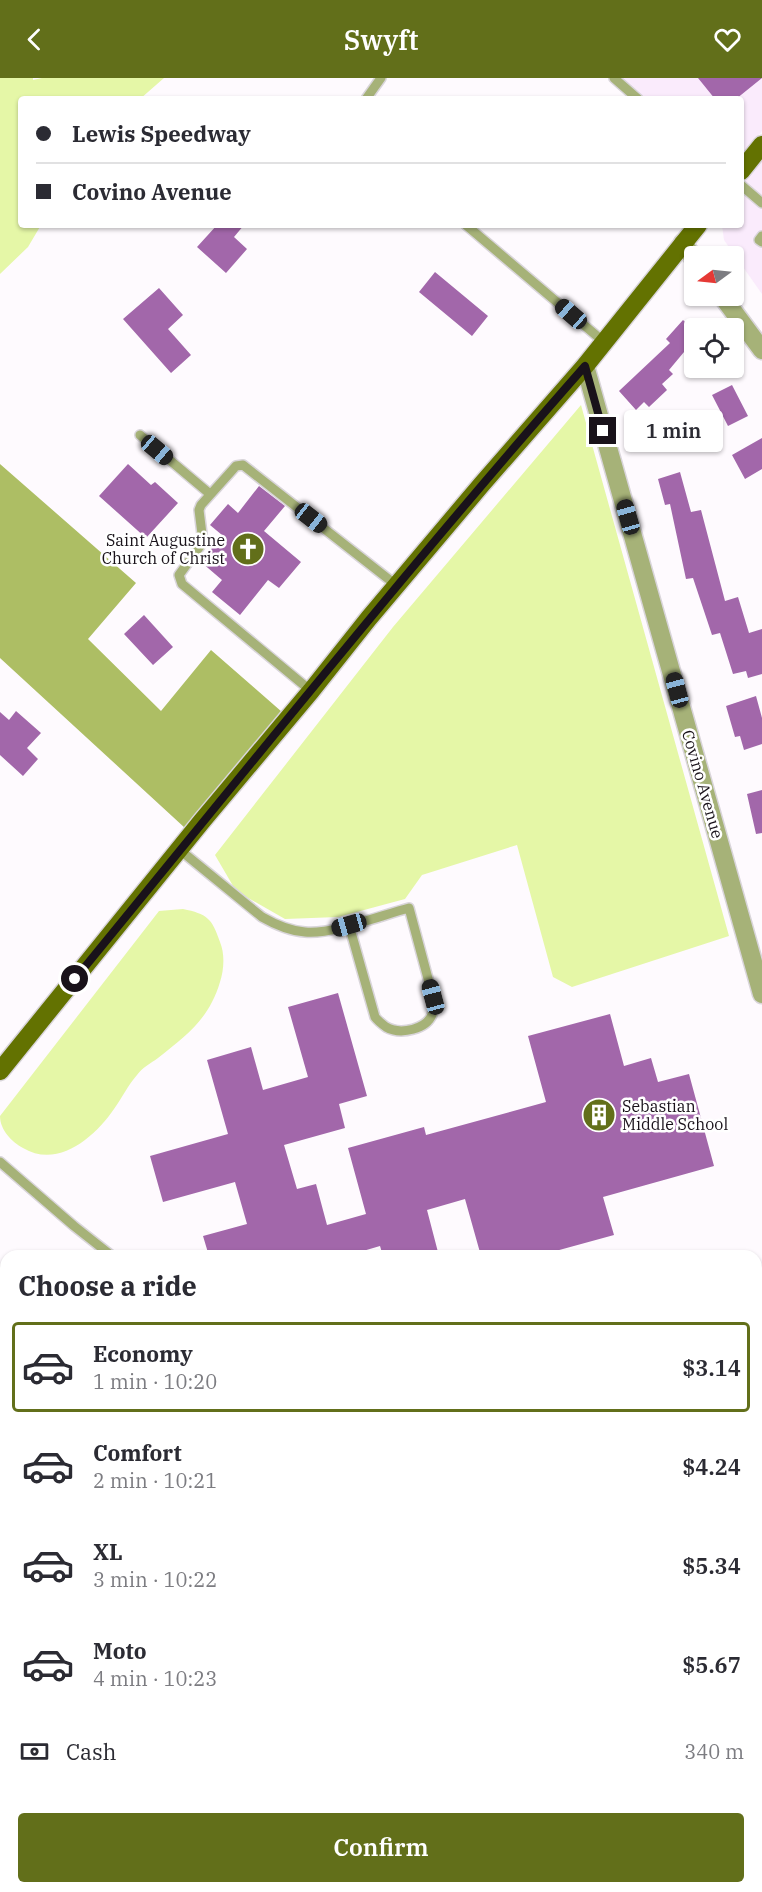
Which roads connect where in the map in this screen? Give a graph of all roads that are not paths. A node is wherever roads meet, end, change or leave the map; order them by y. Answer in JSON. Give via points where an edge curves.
{"nodes":[{"id":1,"x":381,"y":78,"type":"edge"},
{"id":2,"x":614,"y":78,"type":"edge"},
{"id":3,"x":368,"y":96,"type":"edge"},
{"id":4,"x":635,"y":96,"type":"edge"},
{"id":5,"x":762,"y":145,"type":"edge"},
{"id":6,"x":744,"y":167,"type":"edge"},
{"id":7,"x":744,"y":188,"type":"edge"},
{"id":8,"x":762,"y":203,"type":"edge"},
{"id":9,"x":470,"y":228,"type":"edge"},
{"id":10,"x":696,"y":228,"type":"edge"},
{"id":11,"x":762,"y":236,"type":"edge"},
{"id":12,"x":762,"y":242,"type":"edge"},
{"id":13,"x":683,"y":243,"type":"junction"},
{"id":14,"x":685,"y":246,"type":"edge"},
{"id":15,"x":729,"y":306,"type":"edge"},
{"id":16,"x":604,"y":342,"type":"junction"},
{"id":17,"x":762,"y":350,"type":"edge"},
{"id":18,"x":585,"y":366,"type":"junction"},
{"id":19,"x":140,"y":435,"type":"dead end"},
{"id":20,"x":210,"y":494,"type":"junction"},
{"id":21,"x":396,"y":585,"type":"junction"},
{"id":22,"x":311,"y":691,"type":"junction"},
{"id":23,"x":180,"y":850,"type":"junction"},
{"id":24,"x":349,"y":925,"type":"junction"},
{"id":25,"x":762,"y":994,"type":"edge"},
{"id":26,"x":0,"y":1071,"type":"edge"},
{"id":27,"x":0,"y":1162,"type":"edge"},
{"id":28,"x":104,"y":1250,"type":"edge"}],
"edges":[{"from":1,"to":3,"type":"lane"},
{"from":2,"to":4,"type":"lane"},
{"from":5,"to":6,"type":"main road"},
{"from":7,"to":8,"type":"lane"},
{"from":9,"to":16,"type":"lane"},
{"from":10,"to":13,"type":"main road"},
{"from":11,"to":12,"type":"lane"},
{"from":13,"to":14,"type":"street"},
{"from":13,"to":16,"type":"main road"},
{"from":15,"to":17,"type":"street"},
{"from":16,"to":18,"type":"main road"},
{"from":18,"to":21,"type":"main road"},
{"from":18,"to":25,"type":"street","name":"Covino Avenue"},
{"from":19,"to":20,"type":"lane"},
{"from":20,"to":21,"type":"lane","via":[[236,466],[243,465]]},
{"from":20,"to":22,"type":"lane","via":[[199,510],[203,542],[179,575],[182,584]]},
{"from":21,"to":22,"type":"main road"},
{"from":22,"to":23,"type":"main road"},
{"from":23,"to":24,"type":"lane","via":[[276,925],[322,933]]},
{"from":23,"to":26,"type":"main road"},
{"from":24,"to":24,"type":"lane","via":[[375,1017],[394,1030],[424,1025],[433,1012],[433,997],[409,908]]},
{"from":27,"to":28,"type":"lane"}]}
